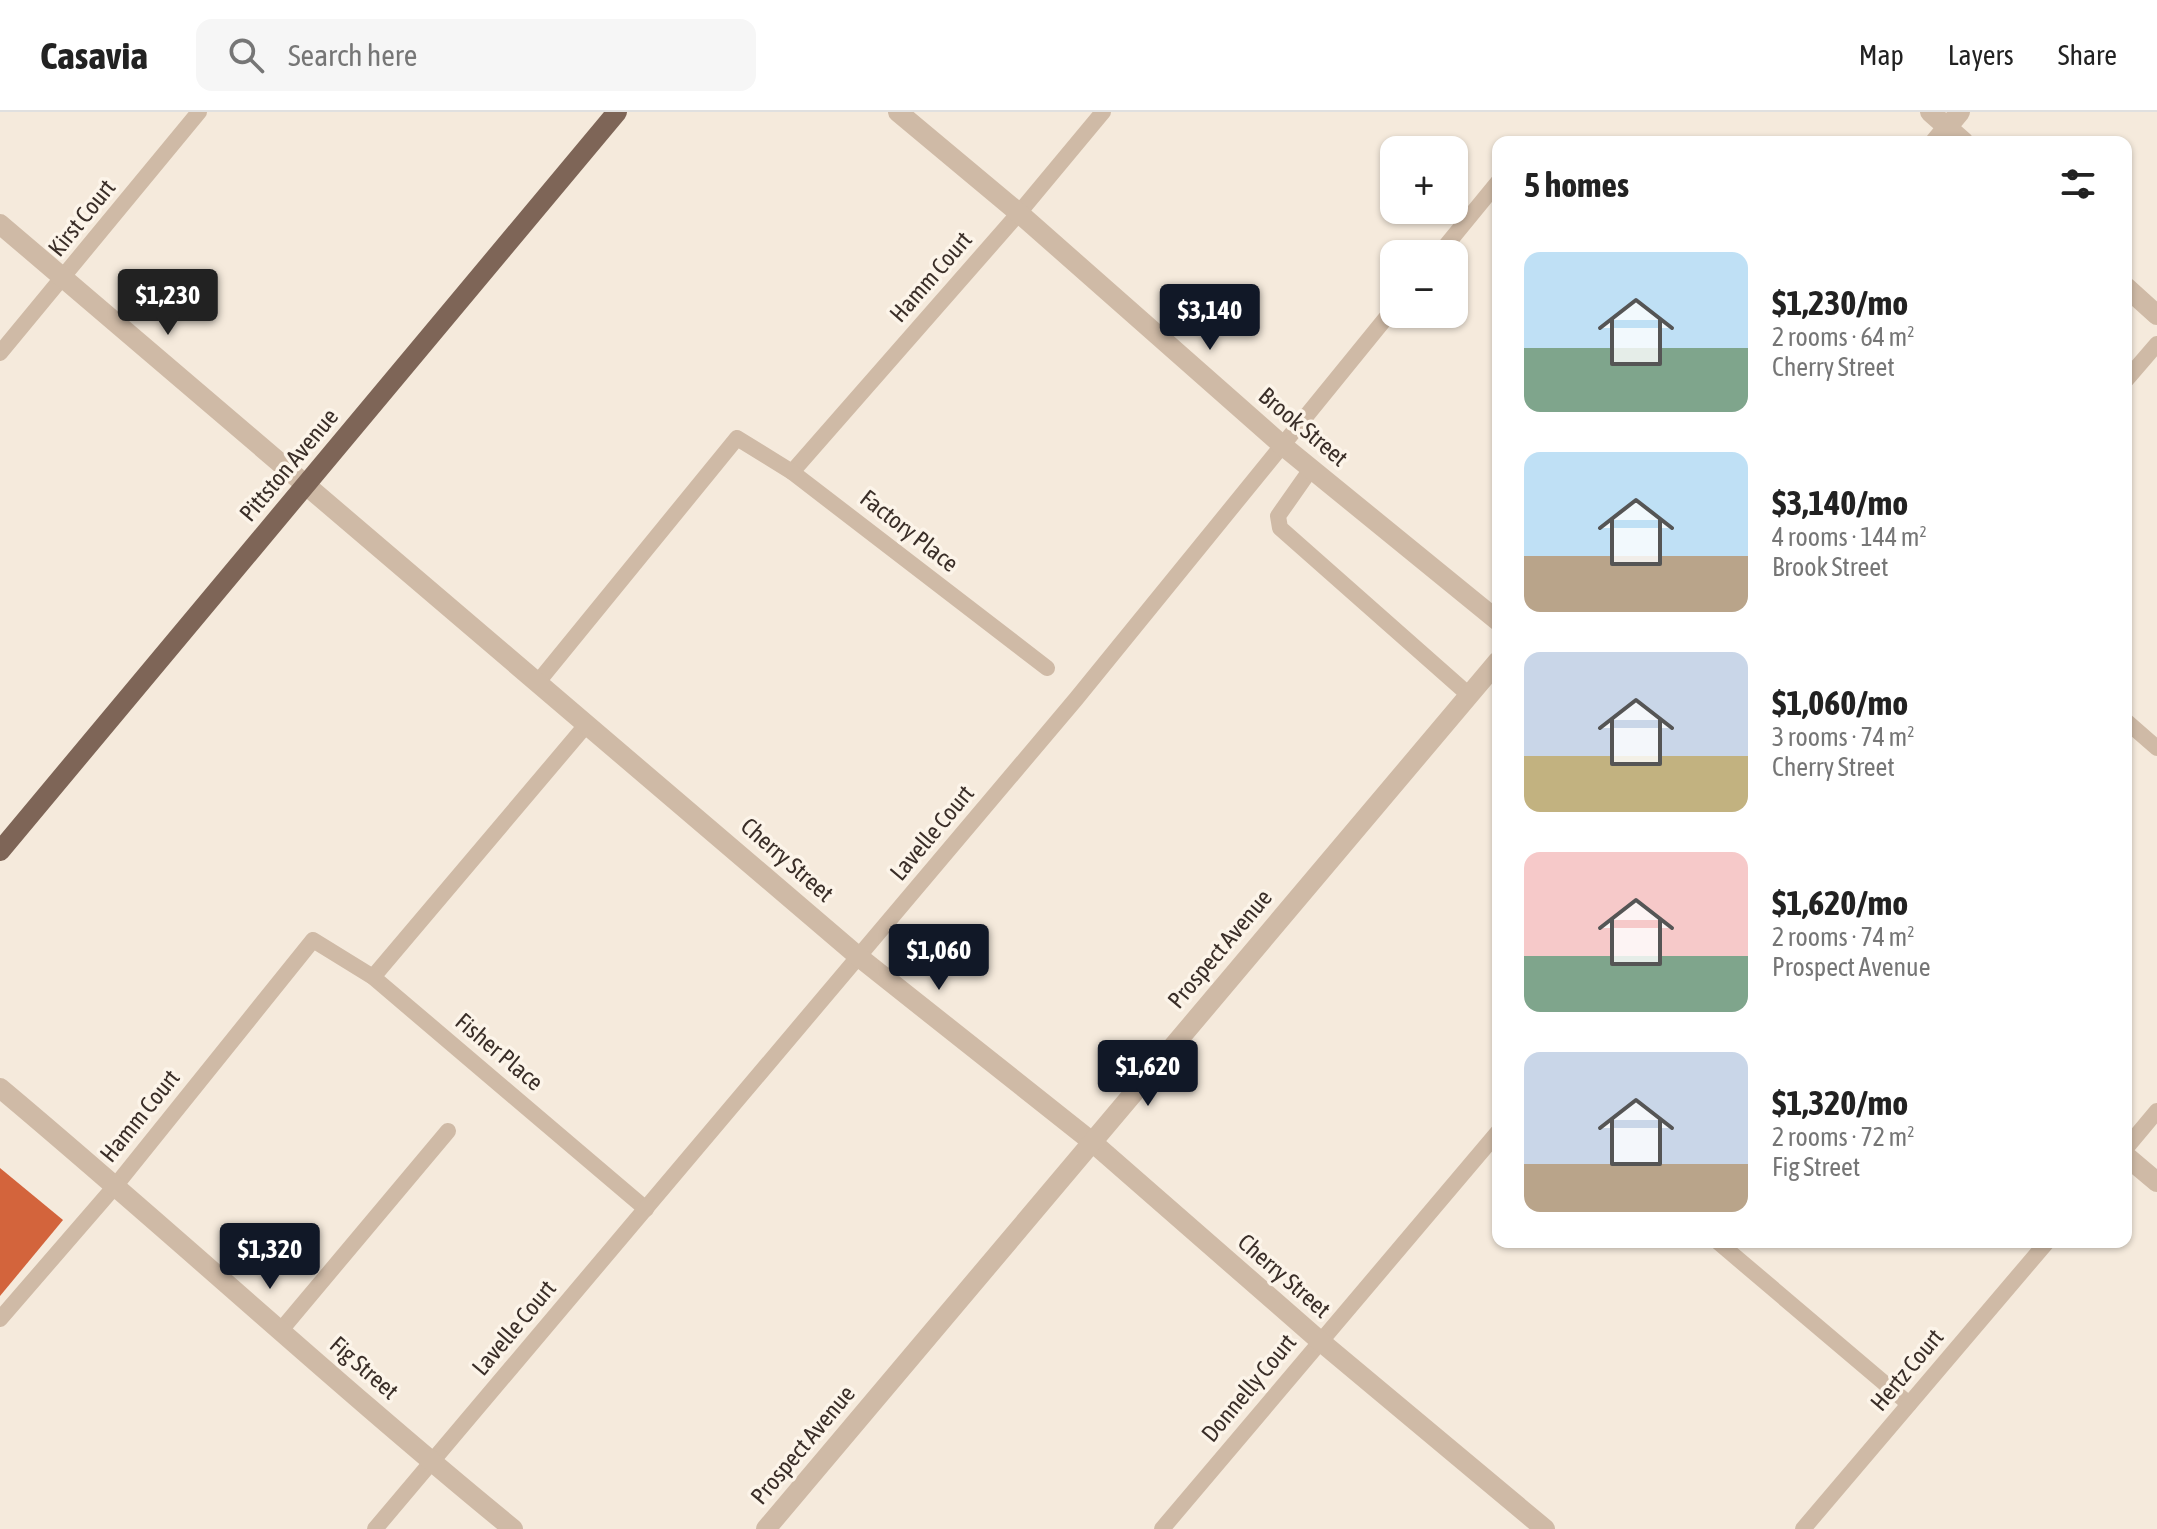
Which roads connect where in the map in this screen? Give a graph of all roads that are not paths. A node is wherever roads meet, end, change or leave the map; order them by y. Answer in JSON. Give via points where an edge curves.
{"nodes":[{"id":1,"x":199,"y":112,"type":"edge"},
{"id":2,"x":617,"y":112,"type":"edge"},
{"id":3,"x":898,"y":112,"type":"edge"},
{"id":4,"x":1103,"y":112,"type":"edge"},
{"id":5,"x":1930,"y":112,"type":"edge"},
{"id":6,"x":1947,"y":127,"type":"edge"},
{"id":7,"x":1492,"y":189,"type":"edge"},
{"id":8,"x":1019,"y":213,"type":"junction"},
{"id":9,"x":0,"y":224,"type":"edge"},
{"id":10,"x":1450,"y":240,"type":"edge"},
{"id":11,"x":64,"y":278,"type":"junction"},
{"id":12,"x":2132,"y":292,"type":"edge"},
{"id":13,"x":2157,"y":315,"type":"edge"},
{"id":14,"x":1380,"y":325,"type":"edge"},
{"id":15,"x":2157,"y":344,"type":"edge"},
{"id":16,"x":0,"y":353,"type":"edge"},
{"id":17,"x":2132,"y":373,"type":"edge"},
{"id":18,"x":1282,"y":445,"type":"junction"},
{"id":19,"x":1311,"y":469,"type":"junction"},
{"id":20,"x":792,"y":472,"type":"junction"},
{"id":21,"x":307,"y":485,"type":"junction"},
{"id":22,"x":1492,"y":616,"type":"edge"},
{"id":23,"x":1047,"y":668,"type":"dead end"},
{"id":24,"x":1492,"y":668,"type":"edge"},
{"id":25,"x":538,"y":682,"type":"junction"},
{"id":26,"x":1469,"y":695,"type":"junction"},
{"id":27,"x":587,"y":724,"type":"junction"},
{"id":28,"x":2132,"y":726,"type":"edge"},
{"id":29,"x":2157,"y":748,"type":"edge"},
{"id":30,"x":0,"y":851,"type":"edge"},
{"id":31,"x":313,"y":940,"type":"joint"},
{"id":32,"x":859,"y":957,"type":"junction"},
{"id":33,"x":373,"y":977,"type":"junction"},
{"id":34,"x":0,"y":1088,"type":"edge"},
{"id":35,"x":2157,"y":1111,"type":"edge"},
{"id":36,"x":448,"y":1131,"type":"dead end"},
{"id":37,"x":1492,"y":1139,"type":"edge"},
{"id":38,"x":1091,"y":1141,"type":"junction"},
{"id":39,"x":2132,"y":1141,"type":"edge"},
{"id":40,"x":2132,"y":1161,"type":"edge"},
{"id":41,"x":2157,"y":1182,"type":"edge"},
{"id":42,"x":116,"y":1185,"type":"junction"},
{"id":43,"x":646,"y":1209,"type":"junction"},
{"id":44,"x":1725,"y":1248,"type":"edge"},
{"id":45,"x":2042,"y":1248,"type":"edge"},
{"id":46,"x":0,"y":1319,"type":"edge"},
{"id":47,"x":281,"y":1330,"type":"junction"},
{"id":48,"x":1320,"y":1341,"type":"junction"},
{"id":49,"x":1909,"y":1404,"type":"junction"},
{"id":50,"x":432,"y":1463,"type":"junction"},
{"id":51,"x":375,"y":1529,"type":"edge"},
{"id":52,"x":513,"y":1529,"type":"edge"},
{"id":53,"x":766,"y":1529,"type":"edge"},
{"id":54,"x":1162,"y":1529,"type":"edge"},
{"id":55,"x":1545,"y":1529,"type":"edge"},
{"id":56,"x":1803,"y":1529,"type":"edge"}],
"edges":[{"from":1,"to":11,"type":"lane","name":"Kirst Court"},
{"from":2,"to":21,"type":"main road","name":"Pittston Avenue"},
{"from":3,"to":8,"type":"street","name":"Brook Street"},
{"from":4,"to":8,"type":"lane","name":"Hamm Court"},
{"from":5,"to":6,"type":"street"},
{"from":7,"to":10,"type":"lane"},
{"from":8,"to":18,"type":"street","name":"Brook Street"},
{"from":8,"to":20,"type":"lane","name":"Hamm Court"},
{"from":9,"to":11,"type":"street","name":"Cherry Street"},
{"from":11,"to":16,"type":"lane","name":"Kirst Court"},
{"from":11,"to":21,"type":"street","name":"Cherry Street"},
{"from":12,"to":13,"type":"street"},
{"from":14,"to":18,"type":"lane","name":"Lavelle Court"},
{"from":15,"to":17,"type":"lane"},
{"from":18,"to":19,"type":"street","name":"Brook Street"},
{"from":18,"to":32,"type":"lane","name":"Lavelle Court"},
{"from":19,"to":22,"type":"street","name":"Brook Street"},
{"from":19,"to":26,"type":"lane","via":[[1278,516],[1280,528]]},
{"from":20,"to":23,"type":"lane","name":"Factory Place"},
{"from":20,"to":25,"type":"lane","name":"Factory Place","via":[[737,438]]},
{"from":21,"to":25,"type":"street","name":"Cherry Street"},
{"from":21,"to":30,"type":"main road","name":"Pittston Avenue"},
{"from":24,"to":26,"type":"street","name":"Prospect Avenue"},
{"from":25,"to":27,"type":"street","name":"Cherry Street"},
{"from":26,"to":38,"type":"street","name":"Prospect Avenue"},
{"from":27,"to":32,"type":"street","name":"Cherry Street"},
{"from":27,"to":33,"type":"lane"},
{"from":28,"to":29,"type":"lane"},
{"from":31,"to":33,"type":"lane","name":"Fisher Place"},
{"from":31,"to":42,"type":"lane","name":"Hamm Court"},
{"from":32,"to":38,"type":"street","name":"Cherry Street"},
{"from":32,"to":43,"type":"lane","name":"Lavelle Court"},
{"from":33,"to":43,"type":"lane","name":"Fisher Place"},
{"from":34,"to":42,"type":"street","name":"Fig Street"},
{"from":35,"to":39,"type":"lane"},
{"from":36,"to":47,"type":"lane"},
{"from":37,"to":48,"type":"lane","name":"Donnelly Court"},
{"from":38,"to":48,"type":"street","name":"Cherry Street"},
{"from":38,"to":53,"type":"street","name":"Prospect Avenue"},
{"from":40,"to":41,"type":"street"},
{"from":42,"to":46,"type":"lane","name":"Hamm Court"},
{"from":42,"to":47,"type":"street","name":"Fig Street"},
{"from":43,"to":50,"type":"lane","name":"Lavelle Court"},
{"from":44,"to":49,"type":"lane"},
{"from":45,"to":49,"type":"lane","name":"Hertz Court"},
{"from":47,"to":50,"type":"street","name":"Fig Street"},
{"from":48,"to":54,"type":"lane","name":"Donnelly Court"},
{"from":48,"to":55,"type":"street","name":"Cherry Street"},
{"from":49,"to":56,"type":"lane","name":"Hertz Court"},
{"from":50,"to":51,"type":"lane","name":"Lavelle Court"},
{"from":50,"to":52,"type":"street","name":"Fig Street"}]}
